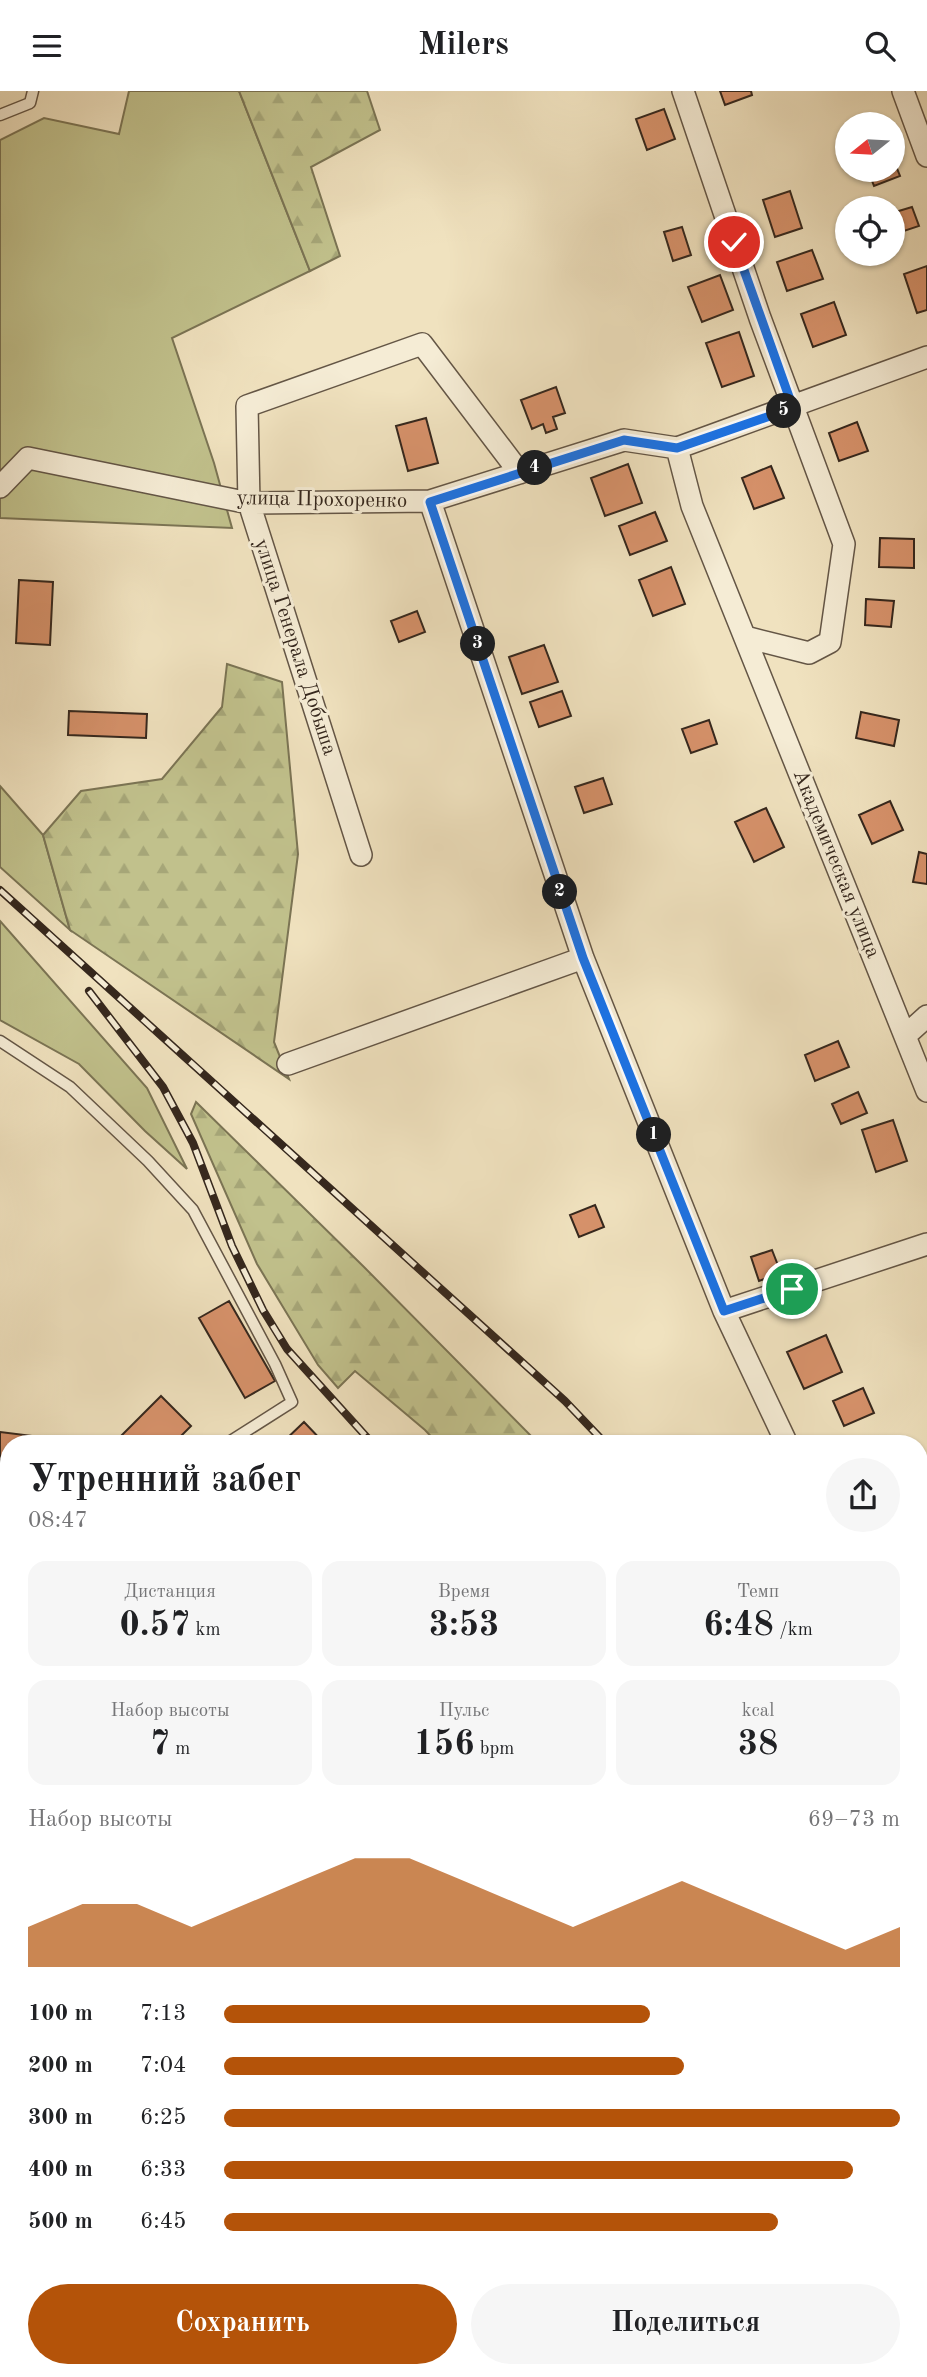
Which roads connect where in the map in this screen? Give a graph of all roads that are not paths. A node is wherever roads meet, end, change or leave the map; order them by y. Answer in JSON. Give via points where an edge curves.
{"nodes":[{"id":1,"x":33,"y":91,"type":"edge"},
{"id":2,"x":683,"y":91,"type":"edge"},
{"id":3,"x":903,"y":91,"type":"edge"},
{"id":4,"x":0,"y":115,"type":"edge"},
{"id":5,"x":927,"y":156,"type":"edge"},
{"id":6,"x":927,"y":357,"type":"edge"},
{"id":7,"x":793,"y":408,"type":"junction"},
{"id":8,"x":677,"y":448,"type":"junction"},
{"id":9,"x":520,"y":473,"type":"junction"},
{"id":10,"x":0,"y":487,"type":"edge"},
{"id":11,"x":430,"y":502,"type":"junction"},
{"id":12,"x":249,"y":503,"type":"junction"},
{"id":13,"x":745,"y":637,"type":"junction"},
{"id":14,"x":361,"y":855,"type":"dead end"},
{"id":15,"x":583,"y":958,"type":"junction"},
{"id":16,"x":927,"y":1016,"type":"edge"},
{"id":17,"x":906,"y":1035,"type":"junction"},
{"id":18,"x":0,"y":1041,"type":"edge"},
{"id":19,"x":288,"y":1064,"type":"dead end"},
{"id":20,"x":927,"y":1091,"type":"edge"},
{"id":21,"x":927,"y":1244,"type":"edge"},
{"id":22,"x":724,"y":1311,"type":"junction"},
{"id":23,"x":240,"y":1435,"type":"edge"},
{"id":24,"x":783,"y":1435,"type":"edge"}],
"edges":[{"from":1,"to":4,"type":"lane","via":[[30,103]]},
{"from":2,"to":7,"type":"street"},
{"from":3,"to":5,"type":"street"},
{"from":6,"to":7,"type":"street","name":"улица Прохоренко"},
{"from":7,"to":8,"type":"street","name":"улица Прохоренко"},
{"from":7,"to":13,"type":"street","via":[[844,544],[830,642],[809,653]]},
{"from":8,"to":9,"type":"street","name":"улица Прохоренко","via":[[624,440]]},
{"from":8,"to":13,"type":"street","name":"Академическая улица","via":[[692,506]]},
{"from":9,"to":11,"type":"street","name":"улица Прохоренко"},
{"from":9,"to":12,"type":"street","name":"улица Генерала Добыша","via":[[422,344],[247,406]]},
{"from":10,"to":12,"type":"street","name":"улица Прохоренко","via":[[29,458]]},
{"from":11,"to":12,"type":"street","name":"улица Прохоренко"},
{"from":11,"to":15,"type":"street"},
{"from":12,"to":14,"type":"street","name":"улица Генерала Добыша"},
{"from":13,"to":17,"type":"street","name":"Академическая улица"},
{"from":15,"to":19,"type":"street"},
{"from":15,"to":22,"type":"street"},
{"from":16,"to":17,"type":"street"},
{"from":17,"to":20,"type":"street","name":"Академическая улица"},
{"from":18,"to":23,"type":"lane","via":[[70,1087],[193,1210],[292,1402]]},
{"from":21,"to":22,"type":"street"},
{"from":22,"to":24,"type":"street"}]}
